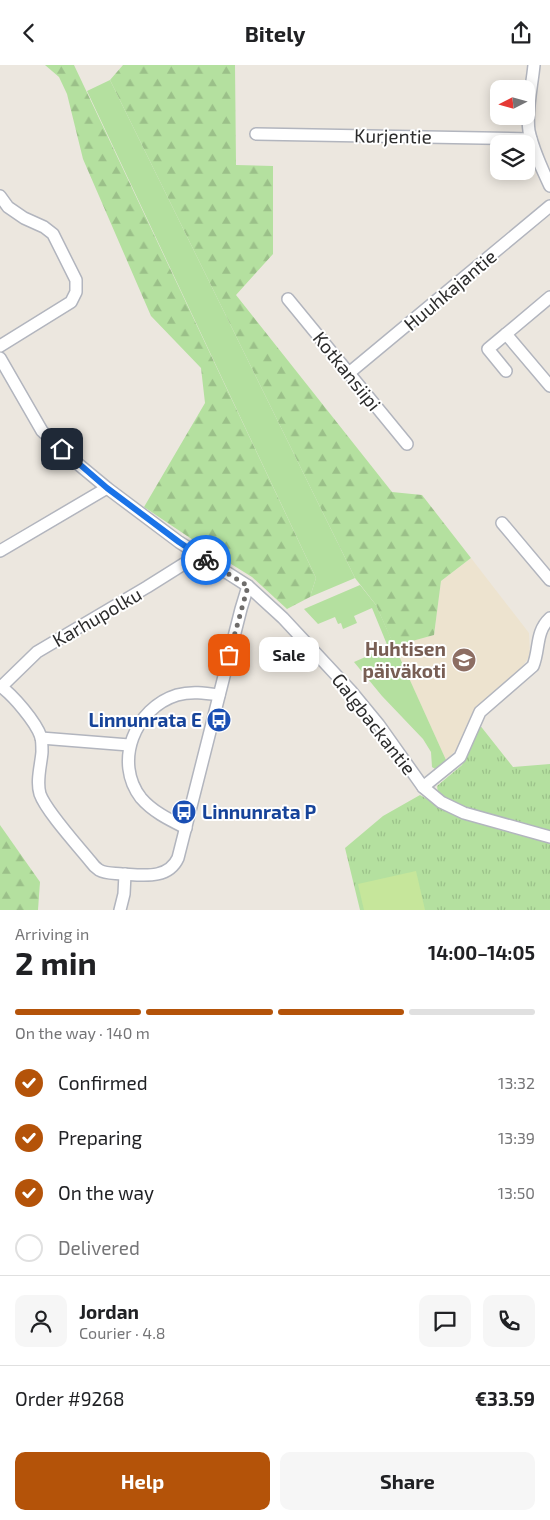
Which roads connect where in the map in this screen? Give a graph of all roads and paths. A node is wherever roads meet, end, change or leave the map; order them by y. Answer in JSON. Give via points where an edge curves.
{"nodes":[{"id":1,"x":534,"y":65,"type":"edge"},
{"id":2,"x":256,"y":134,"type":"dead end"},
{"id":3,"x":531,"y":135,"type":"edge"},
{"id":4,"x":490,"y":138,"type":"edge"},
{"id":5,"x":535,"y":149,"type":"edge"},
{"id":6,"x":550,"y":186,"type":"edge"},
{"id":7,"x":0,"y":196,"type":"edge"},
{"id":8,"x":550,"y":205,"type":"edge"},
{"id":9,"x":550,"y":297,"type":"edge"},
{"id":10,"x":288,"y":299,"type":"dead end"},
{"id":11,"x":506,"y":335,"type":"junction"},
{"id":12,"x":0,"y":346,"type":"edge"},
{"id":13,"x":0,"y":358,"type":"edge"},
{"id":14,"x":506,"y":371,"type":"dead end"},
{"id":15,"x":349,"y":373,"type":"junction"},
{"id":16,"x":550,"y":386,"type":"edge"},
{"id":17,"x":407,"y":444,"type":"dead end"},
{"id":18,"x":107,"y":488,"type":"junction"},
{"id":19,"x":502,"y":523,"type":"dead end"},
{"id":20,"x":0,"y":551,"type":"edge"},
{"id":21,"x":198,"y":555,"type":"junction"},
{"id":22,"x":550,"y":580,"type":"edge"},
{"id":23,"x":248,"y":586,"type":"junction"},
{"id":24,"x":550,"y":618,"type":"edge"},
{"id":25,"x":0,"y":687,"type":"edge"},
{"id":26,"x":219,"y":695,"type":"junction"},
{"id":27,"x":41,"y":738,"type":"junction"},
{"id":28,"x":129,"y":745,"type":"junction"},
{"id":29,"x":423,"y":787,"type":"junction"},
{"id":30,"x":186,"y":827,"type":"junction"},
{"id":31,"x":550,"y":837,"type":"edge"},
{"id":32,"x":124,"y":874,"type":"junction"},
{"id":33,"x":120,"y":910,"type":"edge"}],
"edges":[{"from":1,"to":3,"type":"street"},
{"from":2,"to":4,"type":"street","name":"Kurjentie"},
{"from":5,"to":6,"type":"street"},
{"from":7,"to":12,"type":"street","via":[[8,207],[53,234],[76,280],[76,291],[71,302]]},
{"from":8,"to":15,"type":"street","name":"Huuhkajantie"},
{"from":9,"to":11,"type":"street"},
{"from":10,"to":15,"type":"street","name":"Kotkansiipi"},
{"from":11,"to":14,"type":"street","via":[[488,349]]},
{"from":11,"to":16,"type":"street"},
{"from":13,"to":18,"type":"street","name":"Galgbackantie","via":[[42,431]]},
{"from":15,"to":17,"type":"street","name":"Kotkansiipi"},
{"from":18,"to":20,"type":"street"},
{"from":18,"to":21,"type":"street","name":"Galgbackantie"},
{"from":19,"to":22,"type":"street"},
{"from":21,"to":23,"type":"street","name":"Galgbackantie"},
{"from":21,"to":25,"type":"street","name":"Karhupolku","via":[[37,652]]},
{"from":23,"to":26,"type":"street"},
{"from":23,"to":29,"type":"street","name":"Galgbackantie","via":[[284,619],[351,691]]},
{"from":24,"to":29,"type":"street","via":[[539,634],[533,666],[480,712],[460,757]]},
{"from":25,"to":27,"type":"street","via":[[31,720]]},
{"from":26,"to":28,"type":"street","via":[[200,692],[166,699],[141,722]]},
{"from":26,"to":30,"type":"street"},
{"from":27,"to":28,"type":"street"},
{"from":27,"to":32,"type":"street","via":[[39,785],[43,801],[98,869]]},
{"from":28,"to":30,"type":"street","via":[[130,772],[142,798],[160,815]]},
{"from":29,"to":31,"type":"street","name":"Galgbackantie","via":[[441,802],[464,813]]},
{"from":30,"to":32,"type":"street","via":[[178,858],[171,868],[156,875]]},
{"from":32,"to":33,"type":"street"}]}
